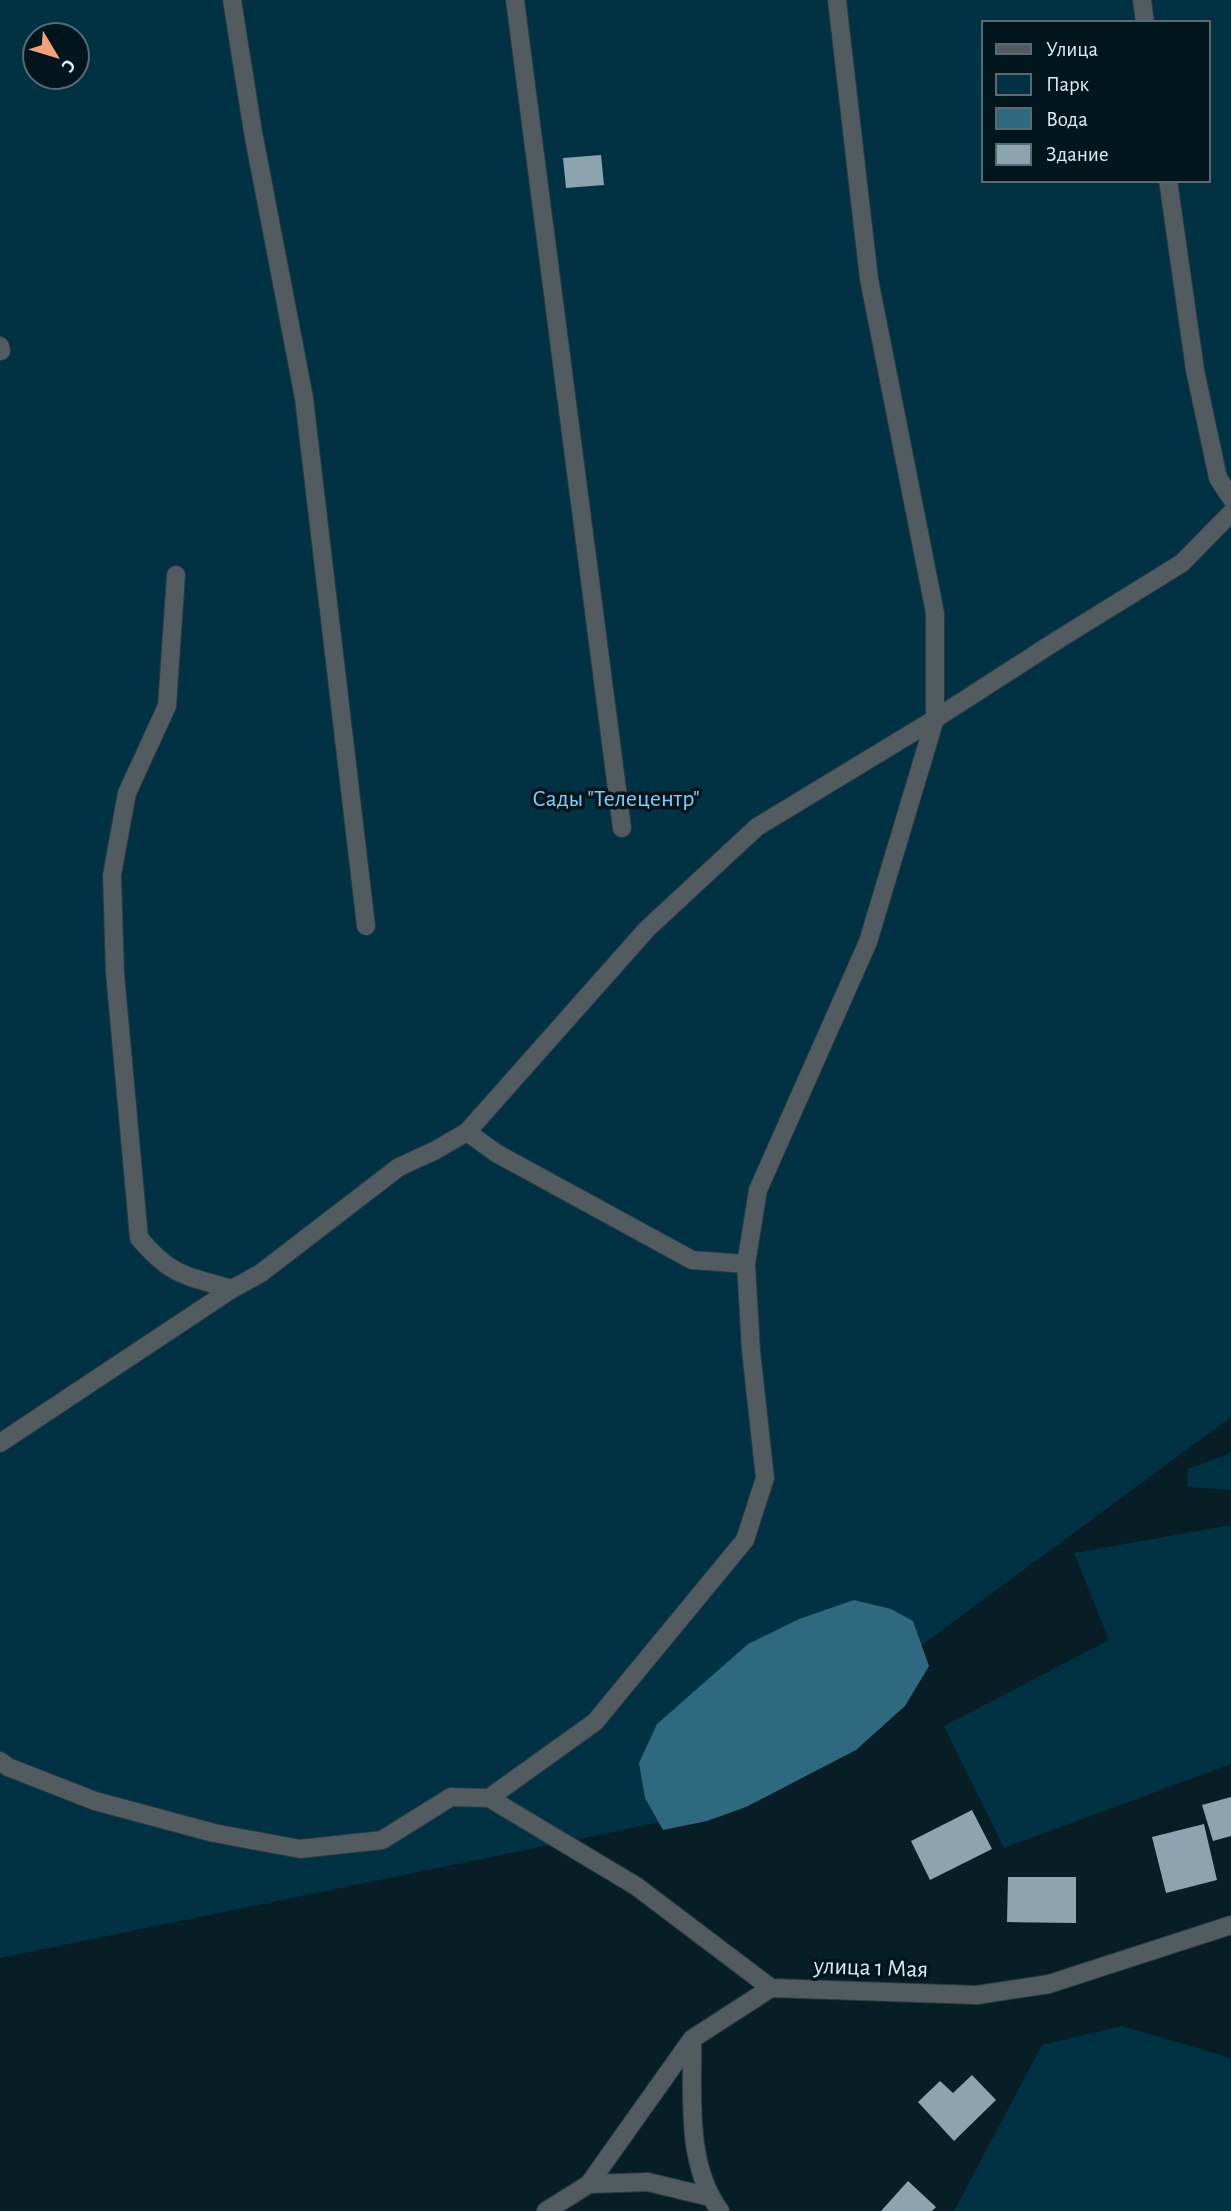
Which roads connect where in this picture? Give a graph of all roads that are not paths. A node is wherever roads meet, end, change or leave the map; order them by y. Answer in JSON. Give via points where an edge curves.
{"nodes":[{"id":1,"x":232,"y":0,"type":"edge"},
{"id":2,"x":515,"y":0,"type":"edge"},
{"id":3,"x":837,"y":0,"type":"edge"},
{"id":4,"x":1142,"y":0,"type":"edge"},
{"id":5,"x":1145,"y":21,"type":"edge"},
{"id":6,"x":1168,"y":182,"type":"edge"},
{"id":7,"x":1231,"y":498,"type":"edge"},
{"id":8,"x":1231,"y":513,"type":"edge"},
{"id":9,"x":176,"y":575,"type":"dead end"},
{"id":10,"x":935,"y":719,"type":"junction"},
{"id":11,"x":622,"y":828,"type":"dead end"},
{"id":12,"x":366,"y":926,"type":"dead end"},
{"id":13,"x":467,"y":1132,"type":"junction"},
{"id":14,"x":746,"y":1264,"type":"junction"},
{"id":15,"x":232,"y":1289,"type":"junction"},
{"id":16,"x":0,"y":1443,"type":"edge"},
{"id":17,"x":0,"y":1761,"type":"edge"},
{"id":18,"x":489,"y":1798,"type":"junction"},
{"id":19,"x":1231,"y":1925,"type":"edge"},
{"id":20,"x":771,"y":1988,"type":"junction"},
{"id":21,"x":692,"y":2039,"type":"junction"},
{"id":22,"x":589,"y":2184,"type":"junction"},
{"id":23,"x":715,"y":2204,"type":"edge"},
{"id":24,"x":547,"y":2211,"type":"edge"}],
"edges":[{"from":1,"to":12,"type":"street","via":[[304,398]]},
{"from":2,"to":11,"type":"street"},
{"from":3,"to":10,"type":"street","via":[[869,279],[935,613]]},
{"from":4,"to":5,"type":"street"},
{"from":6,"to":7,"type":"street","via":[[1195,370],[1218,478]]},
{"from":8,"to":10,"type":"street","via":[[1182,563]]},
{"from":9,"to":15,"type":"street","via":[[167,706],[127,793],[112,875],[115,973],[139,1238],[178,1274]]},
{"from":10,"to":13,"type":"street","via":[[757,827],[648,929]]},
{"from":10,"to":14,"type":"street","via":[[868,942],[758,1190]]},
{"from":13,"to":14,"type":"street","via":[[496,1153],[692,1260]]},
{"from":13,"to":15,"type":"street","via":[[399,1167],[261,1273]]},
{"from":14,"to":18,"type":"street","via":[[765,1478],[745,1540],[595,1722]]},
{"from":15,"to":16,"type":"street"},
{"from":17,"to":18,"type":"street","via":[[95,1801],[214,1833],[300,1849],[382,1840],[451,1797]]},
{"from":18,"to":20,"type":"street","via":[[636,1886]]},
{"from":19,"to":20,"type":"street","name":"улица 1 Мая","via":[[1049,1984],[977,1995]]},
{"from":20,"to":21,"type":"street"},
{"from":21,"to":22,"type":"street"},
{"from":21,"to":23,"type":"street","via":[[695,2145]]},
{"from":22,"to":23,"type":"street","via":[[648,2182]]},
{"from":22,"to":24,"type":"street"}]}
